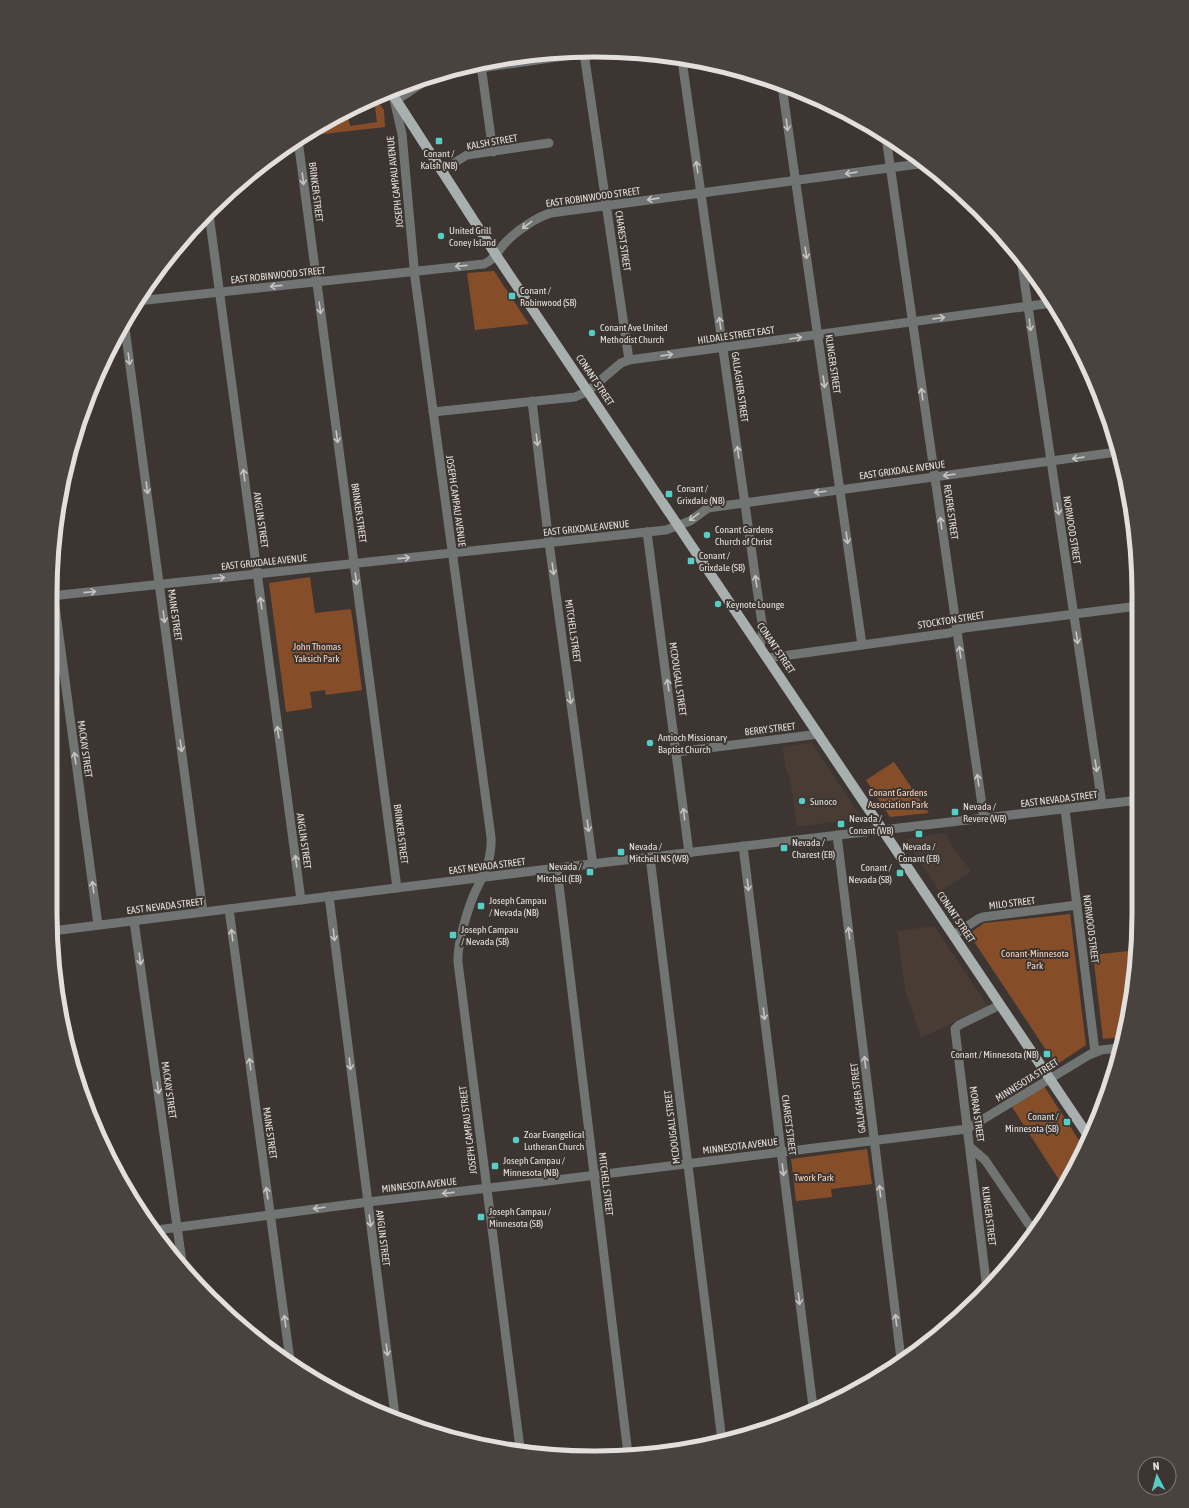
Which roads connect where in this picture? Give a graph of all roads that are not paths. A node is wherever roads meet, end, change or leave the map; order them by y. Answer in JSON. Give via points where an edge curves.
{"nodes":[{"id":1,"x":588,"y":57,"type":"edge"},
{"id":2,"x":683,"y":65,"type":"edge"},
{"id":3,"x":481,"y":69,"type":"edge"},
{"id":4,"x":783,"y":92,"type":"edge"},
{"id":5,"x":394,"y":97,"type":"edge"},
{"id":6,"x":549,"y":143,"type":"dead end"},
{"id":7,"x":887,"y":144,"type":"edge"},
{"id":8,"x":299,"y":146,"type":"edge"},
{"id":9,"x":493,"y":152,"type":"junction"},
{"id":10,"x":915,"y":163,"type":"edge"},
{"id":11,"x":890,"y":167,"type":"junction"},
{"id":12,"x":441,"y":171,"type":"junction"},
{"id":13,"x":795,"y":180,"type":"junction"},
{"id":14,"x":701,"y":193,"type":"junction"},
{"id":15,"x":607,"y":205,"type":"junction"},
{"id":16,"x":210,"y":219,"type":"edge"},
{"id":17,"x":496,"y":255,"type":"junction"},
{"id":18,"x":1023,"y":269,"type":"edge"},
{"id":19,"x":415,"y":271,"type":"junction"},
{"id":20,"x":317,"y":282,"type":"junction"},
{"id":21,"x":219,"y":292,"type":"junction"},
{"id":22,"x":145,"y":300,"type":"edge"},
{"id":23,"x":1046,"y":304,"type":"edge"},
{"id":24,"x":1028,"y":306,"type":"junction"},
{"id":25,"x":912,"y":322,"type":"junction"},
{"id":26,"x":126,"y":332,"type":"edge"},
{"id":27,"x":817,"y":335,"type":"junction"},
{"id":28,"x":723,"y":348,"type":"junction"},
{"id":29,"x":629,"y":360,"type":"junction"},
{"id":30,"x":588,"y":391,"type":"junction"},
{"id":31,"x":531,"y":401,"type":"junction"},
{"id":32,"x":433,"y":412,"type":"junction"},
{"id":33,"x":1113,"y":453,"type":"edge"},
{"id":34,"x":1051,"y":461,"type":"junction"},
{"id":35,"x":934,"y":477,"type":"junction"},
{"id":36,"x":840,"y":490,"type":"junction"},
{"id":37,"x":746,"y":502,"type":"junction"},
{"id":38,"x":679,"y":526,"type":"junction"},
{"id":39,"x":647,"y":532,"type":"junction"},
{"id":40,"x":550,"y":543,"type":"junction"},
{"id":41,"x":452,"y":553,"type":"junction"},
{"id":42,"x":354,"y":564,"type":"junction"},
{"id":43,"x":257,"y":574,"type":"junction"},
{"id":44,"x":160,"y":585,"type":"junction"},
{"id":45,"x":57,"y":595,"type":"edge"},
{"id":46,"x":1132,"y":607,"type":"edge"},
{"id":47,"x":1074,"y":614,"type":"junction"},
{"id":48,"x":957,"y":631,"type":"junction"},
{"id":49,"x":57,"y":632,"type":"edge"},
{"id":50,"x":862,"y":645,"type":"junction"},
{"id":51,"x":760,"y":647,"type":"junction"},
{"id":52,"x":768,"y":658,"type":"junction"},
{"id":53,"x":819,"y":734,"type":"junction"},
{"id":54,"x":677,"y":752,"type":"junction"},
{"id":55,"x":1132,"y":801,"type":"edge"},
{"id":56,"x":1102,"y":804,"type":"junction"},
{"id":57,"x":1065,"y":809,"type":"junction"},
{"id":58,"x":984,"y":819,"type":"junction"},
{"id":59,"x":883,"y":830,"type":"junction"},
{"id":60,"x":837,"y":835,"type":"junction"},
{"id":61,"x":743,"y":846,"type":"junction"},
{"id":62,"x":689,"y":853,"type":"junction"},
{"id":63,"x":650,"y":857,"type":"junction"},
{"id":64,"x":593,"y":865,"type":"junction"},
{"id":65,"x":556,"y":868,"type":"junction"},
{"id":66,"x":483,"y":878,"type":"junction"},
{"id":67,"x":397,"y":888,"type":"junction"},
{"id":68,"x":329,"y":896,"type":"junction"},
{"id":69,"x":301,"y":900,"type":"junction"},
{"id":70,"x":470,"y":904,"type":"joint"},
{"id":71,"x":1077,"y":905,"type":"junction"},
{"id":72,"x":229,"y":909,"type":"junction"},
{"id":73,"x":203,"y":912,"type":"junction"},
{"id":74,"x":134,"y":921,"type":"junction"},
{"id":75,"x":98,"y":925,"type":"junction"},
{"id":76,"x":57,"y":930,"type":"edge"},
{"id":77,"x":954,"y":935,"type":"junction"},
{"id":78,"x":1000,"y":1005,"type":"junction"},
{"id":79,"x":1115,"y":1049,"type":"edge"},
{"id":80,"x":1095,"y":1052,"type":"junction"},
{"id":81,"x":1050,"y":1078,"type":"junction"},
{"id":82,"x":968,"y":1129,"type":"junction"},
{"id":83,"x":1085,"y":1132,"type":"edge"},
{"id":84,"x":874,"y":1141,"type":"junction"},
{"id":85,"x":970,"y":1147,"type":"junction"},
{"id":86,"x":781,"y":1152,"type":"junction"},
{"id":87,"x":687,"y":1164,"type":"junction"},
{"id":88,"x":594,"y":1176,"type":"junction"},
{"id":89,"x":486,"y":1189,"type":"junction"},
{"id":90,"x":368,"y":1202,"type":"junction"},
{"id":91,"x":270,"y":1216,"type":"junction"},
{"id":92,"x":1031,"y":1227,"type":"edge"},
{"id":93,"x":177,"y":1228,"type":"junction"},
{"id":94,"x":160,"y":1230,"type":"edge"},
{"id":95,"x":181,"y":1257,"type":"edge"},
{"id":96,"x":986,"y":1282,"type":"edge"},
{"id":97,"x":289,"y":1355,"type":"edge"},
{"id":98,"x":900,"y":1355,"type":"edge"},
{"id":99,"x":813,"y":1404,"type":"edge"},
{"id":100,"x":395,"y":1412,"type":"edge"},
{"id":101,"x":721,"y":1436,"type":"edge"},
{"id":102,"x":520,"y":1445,"type":"edge"},
{"id":103,"x":628,"y":1450,"type":"edge"}],
"edges":[{"from":1,"to":15,"type":"street","name":"CHAREST STREET"},
{"from":14,"to":2,"type":"street","name":"GALLAGHER STREET","one_way":true},
{"from":3,"to":9,"type":"street"},
{"from":4,"to":13,"type":"street","name":"KLINGER STREET","one_way":true},
{"from":5,"to":12,"type":"main road","name":"CONANT STREET"},
{"from":5,"to":19,"type":"street","name":"JOSEPH CAMPAU AVENUE","via":[[402,134]]},
{"from":6,"to":9,"type":"street","name":"KALSH STREET"},
{"from":7,"to":11,"type":"street","name":"REVERE STREET"},
{"from":8,"to":20,"type":"street","name":"BRINKER STREET","one_way":true},
{"from":9,"to":12,"type":"street","name":"KALSH STREET","via":[[467,155]]},
{"from":10,"to":11,"type":"street","name":"EAST ROBINWOOD STREET"},
{"from":11,"to":13,"type":"street","name":"EAST ROBINWOOD STREET","one_way":true},
{"from":11,"to":25,"type":"street","name":"REVERE STREET"},
{"from":12,"to":17,"type":"main road","name":"CONANT STREET"},
{"from":13,"to":14,"type":"street","name":"EAST ROBINWOOD STREET"},
{"from":13,"to":27,"type":"street","name":"KLINGER STREET","one_way":true},
{"from":14,"to":15,"type":"street","name":"EAST ROBINWOOD STREET","one_way":true},
{"from":28,"to":14,"type":"street","name":"GALLAGHER STREET","one_way":true},
{"from":15,"to":17,"type":"street","name":"EAST ROBINWOOD STREET","one_way":true,"via":[[540,217],[506,242]]},
{"from":15,"to":29,"type":"street","name":"CHAREST STREET"},
{"from":16,"to":21,"type":"street","name":"ANGLIN STREET"},
{"from":17,"to":19,"type":"street","name":"EAST ROBINWOOD STREET","one_way":true,"via":[[484,264]]},
{"from":17,"to":30,"type":"main road","name":"CONANT STREET"},
{"from":18,"to":24,"type":"street","name":"NORWOOD STREET"},
{"from":19,"to":20,"type":"street","name":"EAST ROBINWOOD STREET"},
{"from":19,"to":32,"type":"street","name":"JOSEPH CAMPAU AVENUE"},
{"from":20,"to":21,"type":"street","name":"EAST ROBINWOOD STREET","one_way":true},
{"from":20,"to":42,"type":"street","name":"BRINKER STREET","one_way":true},
{"from":21,"to":22,"type":"street","name":"EAST ROBINWOOD STREET"},
{"from":43,"to":21,"type":"street","name":"ANGLIN STREET","one_way":true},
{"from":23,"to":24,"type":"street","name":"HILDALE STREET EAST"},
{"from":25,"to":24,"type":"street","name":"HILDALE STREET EAST","one_way":true},
{"from":24,"to":34,"type":"street","name":"NORWOOD STREET","one_way":true},
{"from":25,"to":27,"type":"street","name":"HILDALE STREET EAST"},
{"from":35,"to":25,"type":"street","name":"REVERE STREET","one_way":true},
{"from":26,"to":44,"type":"street","name":"MAINE STREET","one_way":true},
{"from":28,"to":27,"type":"street","name":"HILDALE STREET EAST","one_way":true},
{"from":27,"to":36,"type":"street","name":"KLINGER STREET","one_way":true},
{"from":29,"to":28,"type":"street","name":"HILDALE STREET EAST","one_way":true},
{"from":37,"to":28,"type":"street","name":"GALLAGHER STREET","one_way":true},
{"from":29,"to":30,"type":"street","name":"HILDALE STREET EAST","via":[[621,363]]},
{"from":30,"to":31,"type":"street","name":"HILDALE STREET EAST","via":[[575,397]]},
{"from":30,"to":38,"type":"main road","name":"CONANT STREET"},
{"from":31,"to":32,"type":"street","name":"HILDALE STREET EAST"},
{"from":31,"to":40,"type":"street","name":"MITCHELL STREET","one_way":true},
{"from":32,"to":41,"type":"street","name":"JOSEPH CAMPAU AVENUE"},
{"from":33,"to":34,"type":"street","name":"EAST GRIXDALE AVENUE","one_way":true},
{"from":34,"to":35,"type":"street","name":"EAST GRIXDALE AVENUE","one_way":true},
{"from":34,"to":47,"type":"street","name":"NORWOOD STREET","one_way":true},
{"from":35,"to":36,"type":"street","name":"EAST GRIXDALE AVENUE"},
{"from":48,"to":35,"type":"street","name":"REVERE STREET","one_way":true},
{"from":36,"to":37,"type":"street","name":"EAST GRIXDALE AVENUE","one_way":true},
{"from":36,"to":50,"type":"street","name":"KLINGER STREET","one_way":true},
{"from":37,"to":38,"type":"street","name":"EAST GRIXDALE AVENUE","one_way":true,"via":[[708,508]]},
{"from":51,"to":37,"type":"street","name":"GALLAGHER STREET","one_way":true,"via":[[763,630]]},
{"from":38,"to":39,"type":"street","name":"EAST GRIXDALE AVENUE"},
{"from":38,"to":51,"type":"main road","name":"CONANT STREET"},
{"from":39,"to":40,"type":"street","name":"EAST GRIXDALE AVENUE"},
{"from":54,"to":39,"type":"street","name":"MCDOUGALL STREET","one_way":true},
{"from":40,"to":41,"type":"street","name":"EAST GRIXDALE AVENUE"},
{"from":40,"to":64,"type":"street","name":"MITCHELL STREET","one_way":true},
{"from":42,"to":41,"type":"street","name":"EAST GRIXDALE AVENUE","one_way":true},
{"from":41,"to":66,"type":"street","name":"JOSEPH CAMPAU AVENUE","via":[[491,837],[491,849]]},
{"from":42,"to":43,"type":"street","name":"EAST GRIXDALE AVENUE"},
{"from":42,"to":67,"type":"street","name":"BRINKER STREET","one_way":true},
{"from":44,"to":43,"type":"street","name":"EAST GRIXDALE AVENUE","one_way":true},
{"from":69,"to":43,"type":"street","name":"ANGLIN STREET","one_way":true},
{"from":45,"to":44,"type":"street","name":"EAST GRIXDALE AVENUE","one_way":true},
{"from":44,"to":73,"type":"street","name":"MAINE STREET","one_way":true},
{"from":46,"to":47,"type":"street","name":"STOCKTON STREET"},
{"from":47,"to":48,"type":"street","name":"STOCKTON STREET"},
{"from":47,"to":56,"type":"street","name":"NORWOOD STREET","one_way":true},
{"from":48,"to":50,"type":"street","name":"STOCKTON STREET"},
{"from":58,"to":48,"type":"street","name":"REVERE STREET","one_way":true},
{"from":75,"to":49,"type":"street","name":"MACKAY STREET","one_way":true},
{"from":50,"to":52,"type":"street","name":"STOCKTON STREET"},
{"from":51,"to":52,"type":"main road","name":"CONANT STREET"},
{"from":52,"to":53,"type":"main road","name":"CONANT STREET"},
{"from":53,"to":54,"type":"street","name":"BERRY STREET"},
{"from":53,"to":59,"type":"main road","name":"CONANT STREET"},
{"from":62,"to":54,"type":"street","name":"MCDOUGALL STREET","one_way":true},
{"from":55,"to":56,"type":"street","name":"EAST NEVADA STREET"},
{"from":56,"to":57,"type":"street","name":"EAST NEVADA STREET"},
{"from":57,"to":58,"type":"street","name":"EAST NEVADA STREET"},
{"from":57,"to":71,"type":"street","name":"NORWOOD STREET"},
{"from":58,"to":59,"type":"street","name":"EAST NEVADA STREET"},
{"from":59,"to":60,"type":"street","name":"EAST NEVADA STREET"},
{"from":59,"to":77,"type":"main road","name":"CONANT STREET"},
{"from":60,"to":61,"type":"street","name":"EAST NEVADA STREET"},
{"from":84,"to":60,"type":"street","name":"GALLAGHER STREET","one_way":true},
{"from":61,"to":62,"type":"street","name":"EAST NEVADA STREET"},
{"from":61,"to":86,"type":"street","name":"CHAREST STREET","one_way":true},
{"from":62,"to":63,"type":"street","name":"EAST NEVADA STREET"},
{"from":63,"to":64,"type":"street","name":"EAST NEVADA STREET"},
{"from":63,"to":87,"type":"street","name":"MCDOUGALL STREET"},
{"from":64,"to":65,"type":"street","name":"EAST NEVADA STREET"},
{"from":65,"to":66,"type":"street","name":"EAST NEVADA STREET"},
{"from":65,"to":88,"type":"street","name":"MITCHELL STREET"},
{"from":66,"to":67,"type":"street","name":"EAST NEVADA STREET"},
{"from":66,"to":70,"type":"street","name":"JOSEPH CAMPAU AVENUE"},
{"from":67,"to":68,"type":"street","name":"EAST NEVADA STREET"},
{"from":68,"to":69,"type":"street","name":"EAST NEVADA STREET"},
{"from":68,"to":90,"type":"street","name":"ANGLIN STREET","one_way":true},
{"from":69,"to":72,"type":"street","name":"EAST NEVADA STREET"},
{"from":70,"to":89,"type":"street","name":"JOSEPH CAMPAU STREET","via":[[458,949],[458,962]]},
{"from":71,"to":77,"type":"street","name":"MILO STREET","via":[[983,917]]},
{"from":71,"to":80,"type":"street","name":"NORWOOD STREET"},
{"from":72,"to":73,"type":"street","name":"EAST NEVADA STREET"},
{"from":91,"to":72,"type":"street","name":"MAINE STREET","one_way":true},
{"from":73,"to":74,"type":"street","name":"EAST NEVADA STREET"},
{"from":74,"to":75,"type":"street","name":"EAST NEVADA STREET"},
{"from":74,"to":93,"type":"street","name":"MACKAY STREET","one_way":true},
{"from":75,"to":76,"type":"street","name":"EAST NEVADA STREET"},
{"from":77,"to":78,"type":"main road","name":"CONANT STREET"},
{"from":78,"to":81,"type":"main road","name":"CONANT STREET"},
{"from":78,"to":82,"type":"street","name":"MORAN STREET","via":[[958,1025],[955,1029]]},
{"from":79,"to":80,"type":"street","name":"MINNESOTA STREET"},
{"from":80,"to":81,"type":"street","name":"MINNESOTA STREET"},
{"from":81,"to":82,"type":"street","name":"MINNESOTA STREET"},
{"from":81,"to":83,"type":"main road","name":"CONANT STREET"},
{"from":82,"to":84,"type":"street","name":"MINNESOTA STREET"},
{"from":82,"to":85,"type":"street","name":"MORAN STREET"},
{"from":84,"to":86,"type":"street","name":"MINNESOTA AVENUE"},
{"from":98,"to":84,"type":"street","name":"GALLAGHER STREET","one_way":true},
{"from":85,"to":92,"type":"street","name":"MORAN STREET","via":[[985,1160]]},
{"from":85,"to":96,"type":"street","name":"KLINGER STREET"},
{"from":86,"to":87,"type":"street","name":"MINNESOTA AVENUE"},
{"from":86,"to":99,"type":"street","name":"CHAREST STREET","one_way":true},
{"from":87,"to":88,"type":"street","name":"MINNESOTA AVENUE"},
{"from":87,"to":101,"type":"street","name":"MCDOUGALL STREET"},
{"from":88,"to":89,"type":"street","name":"MINNESOTA AVENUE"},
{"from":88,"to":103,"type":"street","name":"MITCHELL STREET"},
{"from":89,"to":90,"type":"street","name":"MINNESOTA AVENUE","one_way":true},
{"from":89,"to":102,"type":"street","name":"JOSEPH CAMPAU STREET"},
{"from":90,"to":91,"type":"street","name":"MINNESOTA AVENUE","one_way":true},
{"from":90,"to":100,"type":"street","name":"ANGLIN STREET","one_way":true},
{"from":91,"to":93,"type":"street","name":"MINNESOTA AVENUE"},
{"from":97,"to":91,"type":"street","name":"MAINE STREET","one_way":true},
{"from":93,"to":94,"type":"street","name":"MINNESOTA AVENUE"},
{"from":93,"to":95,"type":"street","name":"MACKAY STREET"}]}
